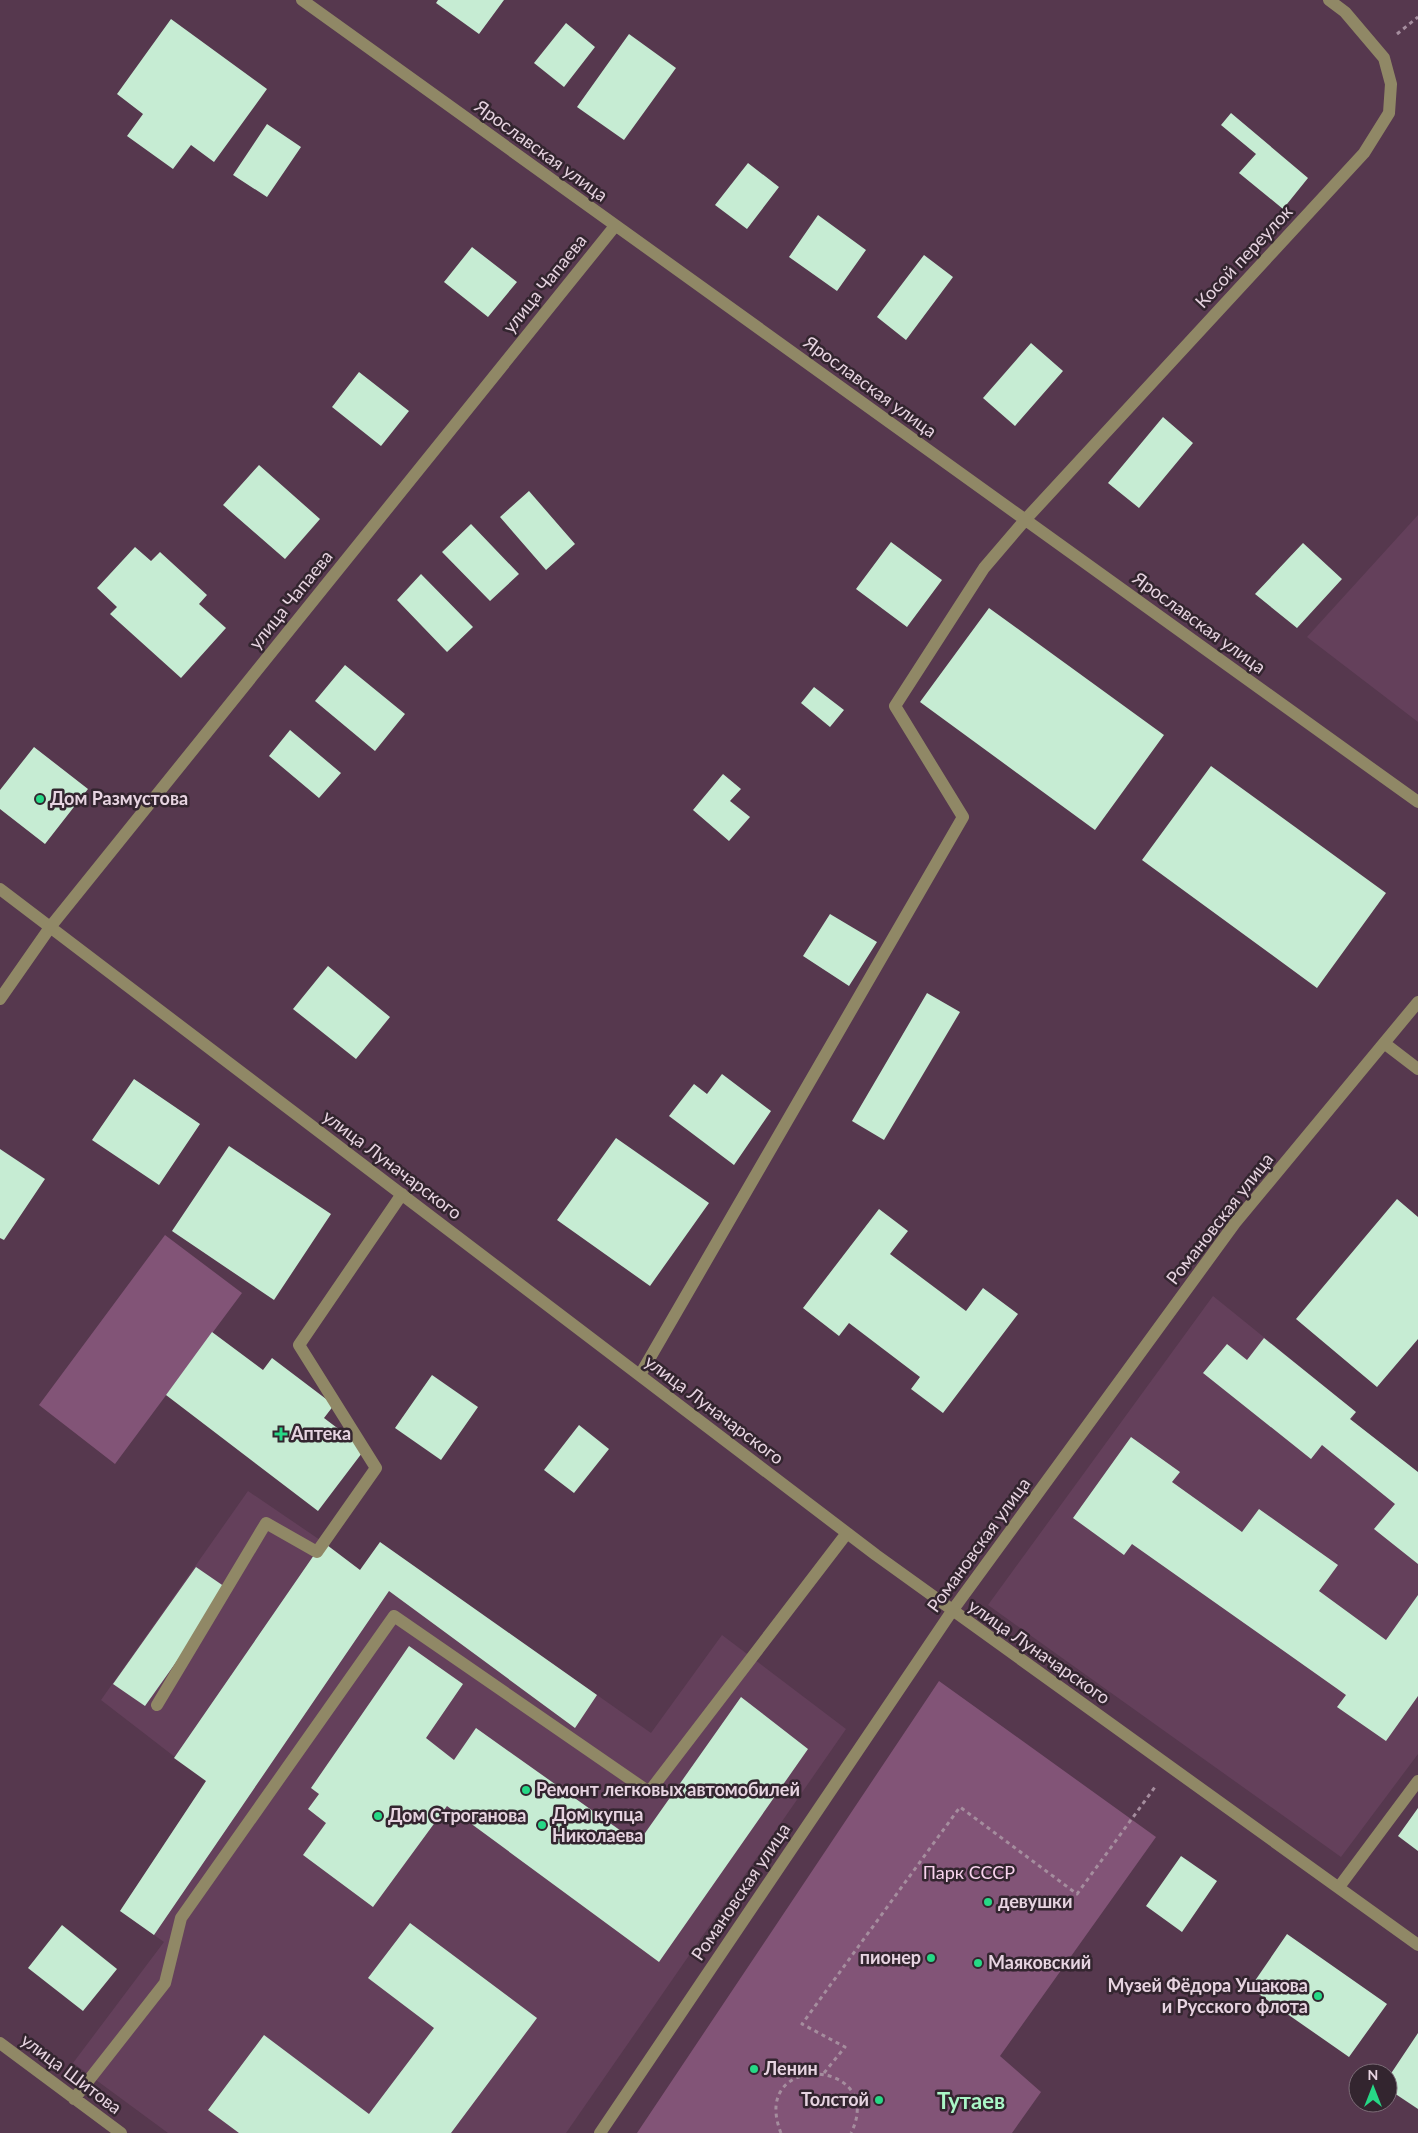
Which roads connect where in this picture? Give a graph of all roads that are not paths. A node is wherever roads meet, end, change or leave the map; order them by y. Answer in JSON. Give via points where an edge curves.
{"nodes":[{"id":1,"x":302,"y":0,"type":"edge"},
{"id":2,"x":1329,"y":0,"type":"edge"},
{"id":3,"x":615,"y":226,"type":"junction"},
{"id":4,"x":1024,"y":520,"type":"junction"},
{"id":5,"x":1418,"y":802,"type":"edge"},
{"id":6,"x":0,"y":889,"type":"edge"},
{"id":7,"x":51,"y":926,"type":"junction"},
{"id":8,"x":0,"y":999,"type":"edge"},
{"id":9,"x":1418,"y":1002,"type":"edge"},
{"id":10,"x":1384,"y":1043,"type":"junction"},
{"id":11,"x":1418,"y":1069,"type":"edge"},
{"id":12,"x":402,"y":1194,"type":"junction"},
{"id":13,"x":640,"y":1375,"type":"junction"},
{"id":14,"x":847,"y":1533,"type":"junction"},
{"id":15,"x":952,"y":1611,"type":"junction"},
{"id":16,"x":157,"y":1705,"type":"dead end"},
{"id":17,"x":1418,"y":1781,"type":"edge"},
{"id":18,"x":1339,"y":1887,"type":"junction"},
{"id":19,"x":1418,"y":1944,"type":"edge"},
{"id":20,"x":0,"y":2043,"type":"edge"},
{"id":21,"x":74,"y":2099,"type":"junction"},
{"id":22,"x":121,"y":2133,"type":"edge"},
{"id":23,"x":600,"y":2133,"type":"edge"}],
"edges":[{"from":1,"to":3,"type":"street","name":"Ярославская улица"},
{"from":2,"to":4,"type":"street","name":"Косой переулок","via":[[1345,12],[1384,58],[1391,84],[1389,114],[1364,153]]},
{"from":3,"to":4,"type":"street","name":"Ярославская улица"},
{"from":3,"to":7,"type":"street","name":"улица Чапаева"},
{"from":4,"to":5,"type":"street","name":"Ярославская улица"},
{"from":4,"to":13,"type":"street","name":"Косой переулок","via":[[984,568],[895,706],[963,817]]},
{"from":6,"to":7,"type":"street","name":"улица Луначарского"},
{"from":7,"to":8,"type":"street","name":"улица Чапаева"},
{"from":7,"to":12,"type":"street","name":"улица Луначарского"},
{"from":9,"to":10,"type":"street","name":"Романовская улица"},
{"from":10,"to":11,"type":"street"},
{"from":10,"to":15,"type":"street","name":"Романовская улица","via":[[1235,1223]]},
{"from":12,"to":13,"type":"street","name":"улица Луначарского"},
{"from":12,"to":16,"type":"street","via":[[299,1345],[376,1468],[317,1552],[266,1523]]},
{"from":13,"to":14,"type":"street","name":"улица Луначарского"},
{"from":14,"to":15,"type":"street","name":"улица Луначарского"},
{"from":14,"to":21,"type":"street","via":[[650,1792],[394,1616],[181,1918],[165,1983]]},
{"from":15,"to":18,"type":"street","name":"улица Луначарского"},
{"from":15,"to":23,"type":"street","name":"Романовская улица"},
{"from":17,"to":18,"type":"street"},
{"from":18,"to":19,"type":"street","name":"улица Луначарского"},
{"from":20,"to":21,"type":"street","name":"улица Шитова"},
{"from":21,"to":22,"type":"street","name":"улица Шитова"}]}
